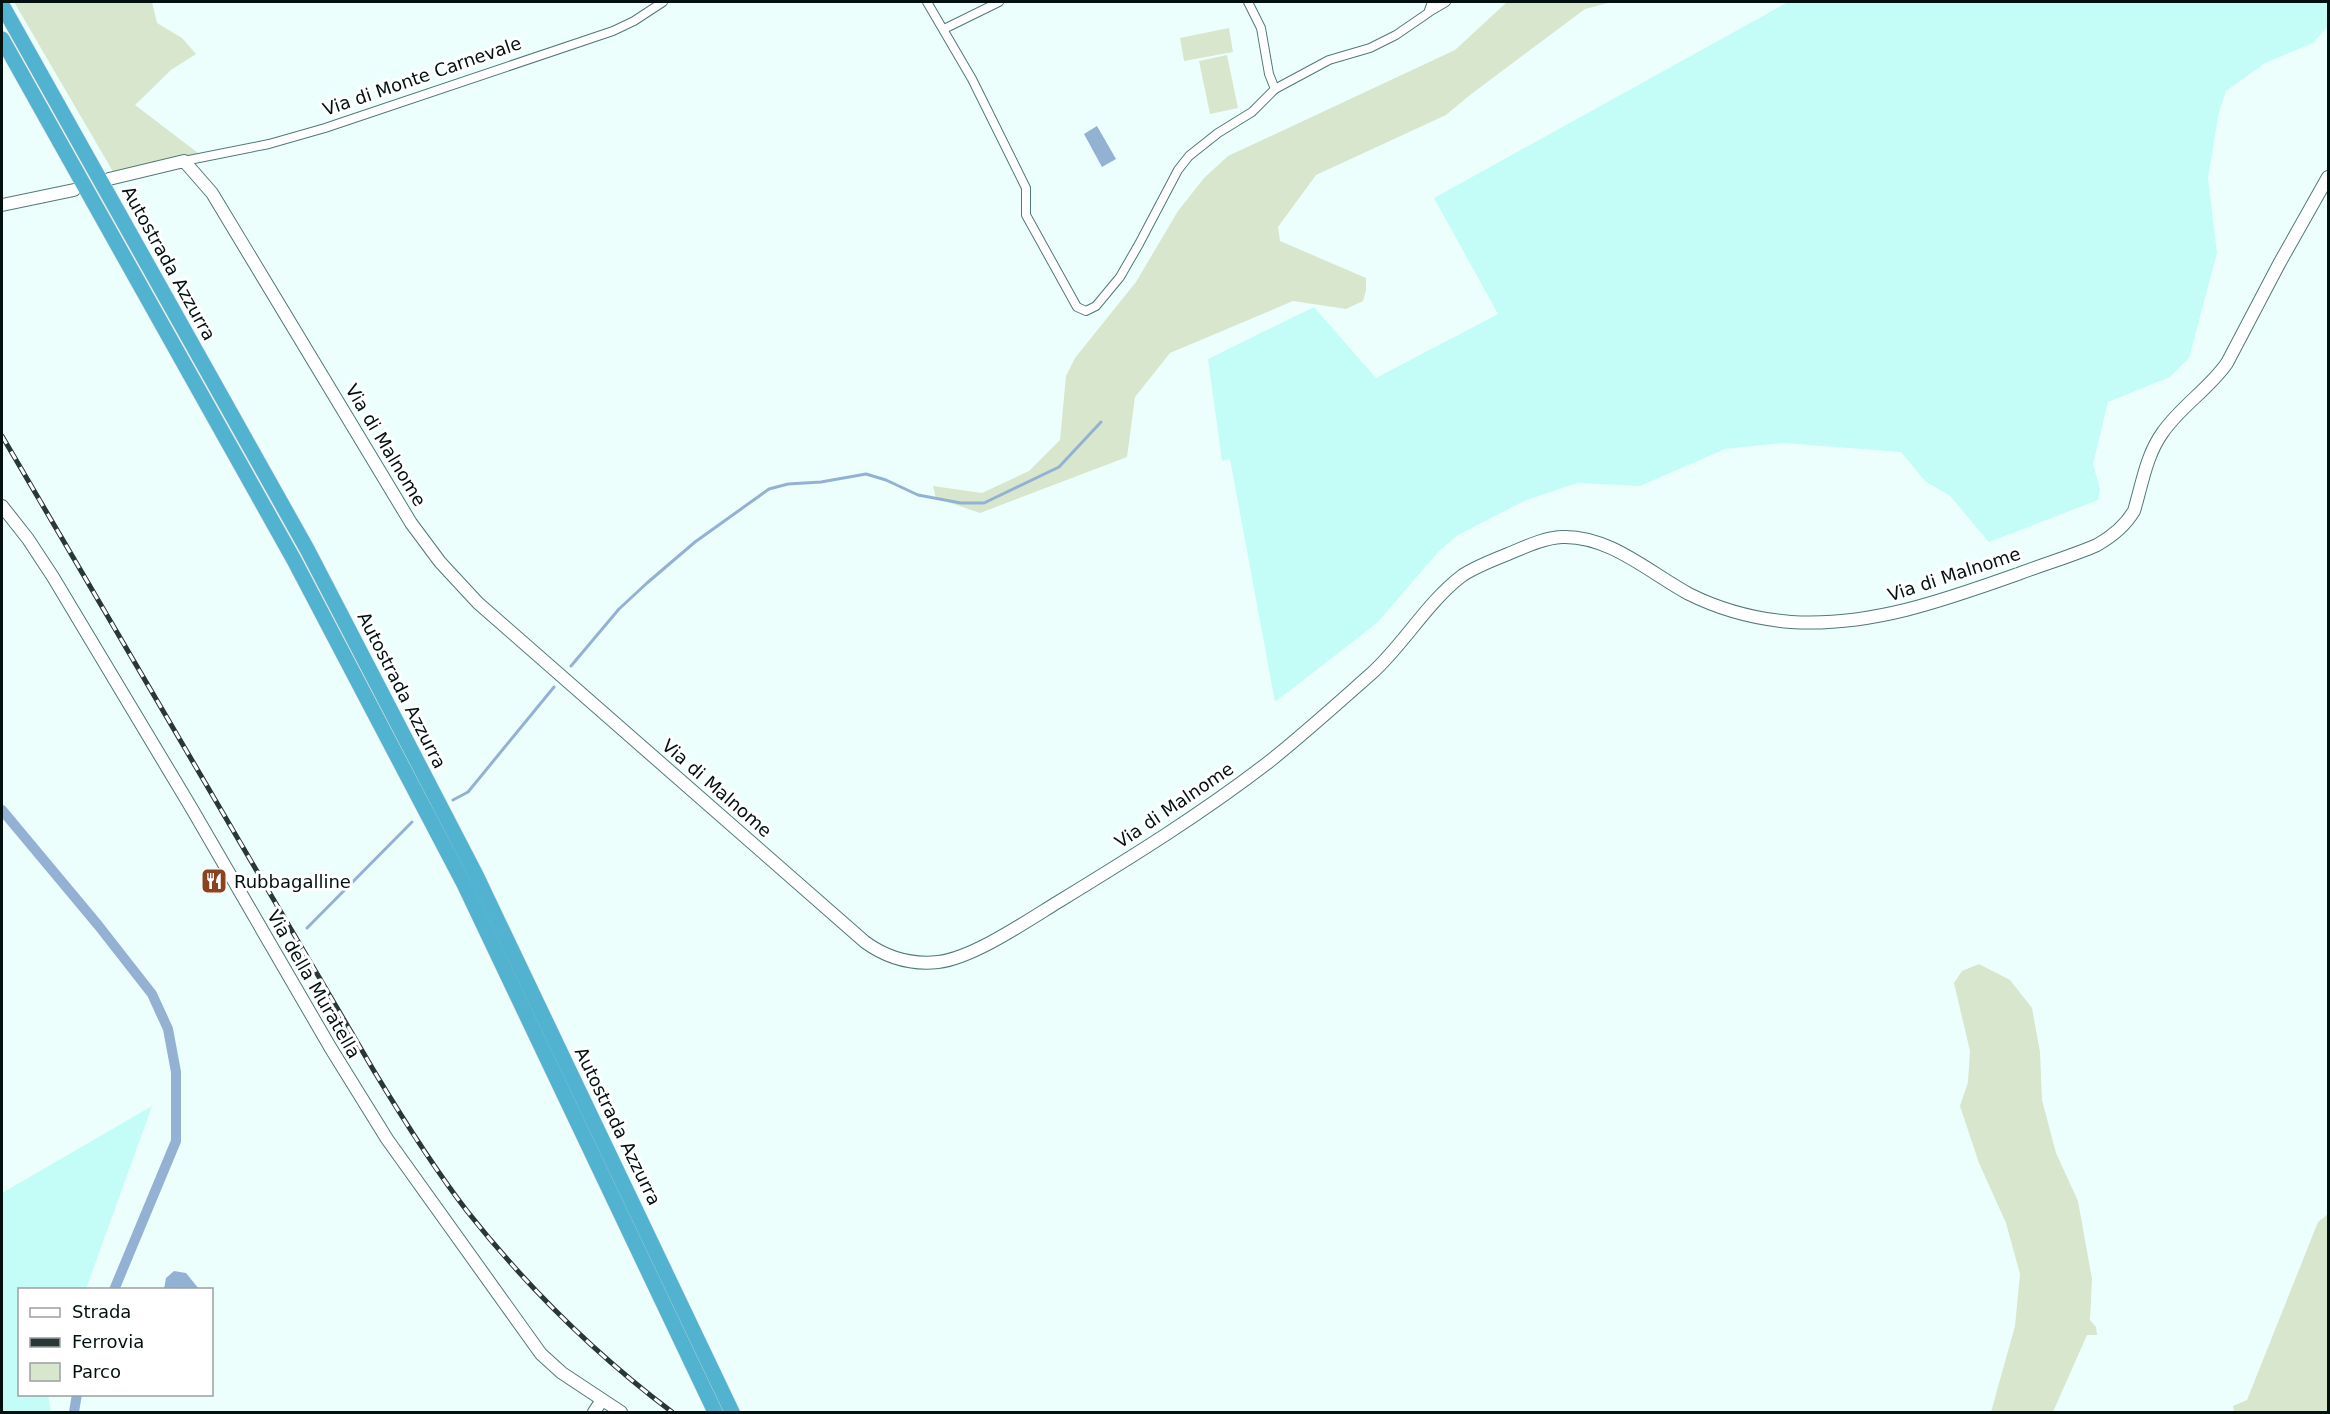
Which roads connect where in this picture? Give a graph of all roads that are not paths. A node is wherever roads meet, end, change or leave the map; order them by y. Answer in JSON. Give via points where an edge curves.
{"nodes":[{"id":1,"x":663,"y":2,"type":"edge"},
{"id":2,"x":927,"y":2,"type":"edge"},
{"id":3,"x":999,"y":2,"type":"edge"},
{"id":4,"x":1248,"y":2,"type":"edge"},
{"id":5,"x":1432,"y":2,"type":"edge"},
{"id":6,"x":1446,"y":2,"type":"edge"},
{"id":7,"x":2,"y":4,"type":"edge"},
{"id":8,"x":1428,"y":13,"type":"junction"},
{"id":9,"x":944,"y":29,"type":"junction"},
{"id":10,"x":2,"y":39,"type":"edge"},
{"id":11,"x":1275,"y":89,"type":"junction"},
{"id":12,"x":184,"y":161,"type":"junction"},
{"id":13,"x":2328,"y":177,"type":"edge"},
{"id":14,"x":110,"y":179,"type":"dead end"},
{"id":15,"x":74,"y":190,"type":"dead end"},
{"id":16,"x":2,"y":205,"type":"edge"},
{"id":17,"x":2,"y":506,"type":"edge"},
{"id":18,"x":602,"y":1400,"type":"junction"},
{"id":19,"x":594,"y":1413,"type":"edge"},
{"id":20,"x":621,"y":1413,"type":"edge"},
{"id":21,"x":715,"y":1413,"type":"edge"},
{"id":22,"x":732,"y":1413,"type":"edge"}],
"edges":[{"from":1,"to":12,"type":"street","name":"Via di Monte Carnevale","via":[[613,31],[325,128]]},
{"from":2,"to":9,"type":"street"},
{"from":3,"to":9,"type":"street"},
{"from":4,"to":11,"type":"street","via":[[1259,24]]},
{"from":5,"to":8,"type":"street"},
{"from":6,"to":8,"type":"street"},
{"from":7,"to":22,"type":"highway","name":"Autostrada Azzurra","via":[[307,549],[476,875]]},
{"from":8,"to":11,"type":"street","via":[[1377,45],[1329,60]]},
{"from":9,"to":11,"type":"street","via":[[1026,188],[1026,214],[1077,307],[1084,311],[1094,308],[1120,277],[1186,159],[1252,112]]},
{"from":10,"to":21,"type":"highway","name":"Autostrada Azzurra","via":[[294,560],[464,884]]},
{"from":12,"to":13,"type":"street","name":"Via di Malnome","via":[[212,193],[411,523],[449,573],[478,603],[865,942],[888,956],[913,962],[945,961],[1000,937],[1149,846],[1270,760],[1346,695],[1387,659],[1463,575],[1535,543],[1562,537],[1594,542],[1710,603],[1757,618],[1796,622],[1856,619],[1921,607],[2097,545],[2113,536],[2129,519],[2154,445],[2180,411],[2227,363]]},
{"from":12,"to":14,"type":"street"},
{"from":15,"to":16,"type":"street"},
{"from":17,"to":18,"type":"street","name":"Via della Muratella","via":[[53,577],[387,1139],[540,1354]]},
{"from":18,"to":19,"type":"street"},
{"from":18,"to":20,"type":"street","name":"Via della Muratella"}]}
